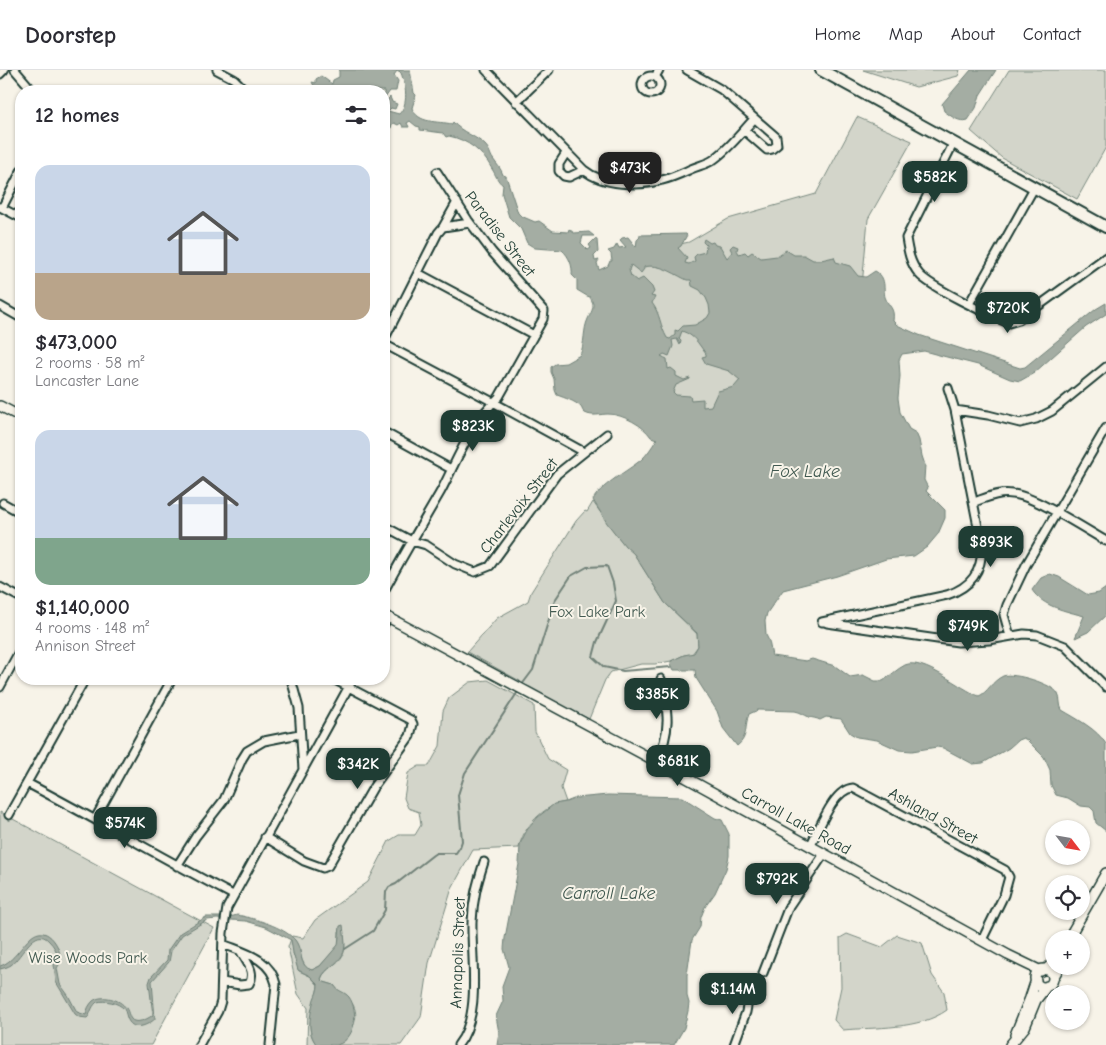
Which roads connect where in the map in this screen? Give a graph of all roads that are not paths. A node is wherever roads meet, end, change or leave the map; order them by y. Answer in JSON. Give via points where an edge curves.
{"nodes":[{"id":1,"x":4,"y":70,"type":"edge"},
{"id":2,"x":15,"y":70,"type":"edge"},
{"id":3,"x":217,"y":70,"type":"edge"},
{"id":4,"x":486,"y":70,"type":"edge"},
{"id":5,"x":549,"y":70,"type":"edge"},
{"id":6,"x":687,"y":70,"type":"edge"},
{"id":7,"x":821,"y":70,"type":"edge"},
{"id":8,"x":0,"y":74,"type":"edge"},
{"id":9,"x":28,"y":85,"type":"edge"},
{"id":10,"x":240,"y":85,"type":"edge"},
{"id":11,"x":516,"y":102,"type":"junction"},
{"id":12,"x":754,"y":119,"type":"junction"},
{"id":13,"x":744,"y":130,"type":"junction"},
{"id":14,"x":953,"y":144,"type":"junction"},
{"id":15,"x":566,"y":153,"type":"junction"},
{"id":16,"x":584,"y":170,"type":"junction"},
{"id":17,"x":437,"y":172,"type":"dead end"},
{"id":18,"x":15,"y":182,"type":"edge"},
{"id":19,"x":1034,"y":188,"type":"junction"},
{"id":20,"x":456,"y":202,"type":"junction"},
{"id":21,"x":1,"y":207,"type":"edge"},
{"id":22,"x":15,"y":215,"type":"edge"},
{"id":23,"x":470,"y":223,"type":"junction"},
{"id":24,"x":443,"y":227,"type":"junction"},
{"id":25,"x":1106,"y":227,"type":"edge"},
{"id":26,"x":1106,"y":257,"type":"edge"},
{"id":27,"x":418,"y":273,"type":"junction"},
{"id":28,"x":969,"y":304,"type":"junction"},
{"id":29,"x":0,"y":306,"type":"edge"},
{"id":30,"x":15,"y":315,"type":"edge"},
{"id":31,"x":390,"y":328,"type":"edge"},
{"id":32,"x":534,"y":335,"type":"junction"},
{"id":33,"x":390,"y":347,"type":"edge"},
{"id":34,"x":1106,"y":367,"type":"edge"},
{"id":35,"x":948,"y":388,"type":"dead end"},
{"id":36,"x":494,"y":402,"type":"junction"},
{"id":37,"x":2,"y":410,"type":"edge"},
{"id":38,"x":955,"y":410,"type":"junction"},
{"id":39,"x":15,"y":415,"type":"edge"},
{"id":40,"x":607,"y":434,"type":"dead end"},
{"id":41,"x":1105,"y":434,"type":"edge"},
{"id":42,"x":390,"y":435,"type":"edge"},
{"id":43,"x":584,"y":452,"type":"junction"},
{"id":44,"x":451,"y":470,"type":"junction"},
{"id":45,"x":974,"y":502,"type":"junction"},
{"id":46,"x":3,"y":503,"type":"dead end"},
{"id":47,"x":15,"y":510,"type":"edge"},
{"id":48,"x":1056,"y":513,"type":"junction"},
{"id":49,"x":390,"y":529,"type":"edge"},
{"id":50,"x":412,"y":541,"type":"junction"},
{"id":51,"x":1106,"y":541,"type":"edge"},
{"id":52,"x":390,"y":580,"type":"edge"},
{"id":53,"x":0,"y":587,"type":"edge"},
{"id":54,"x":15,"y":595,"type":"edge"},
{"id":55,"x":390,"y":622,"type":"edge"},
{"id":56,"x":1010,"y":636,"type":"junction"},
{"id":57,"x":15,"y":659,"type":"edge"},
{"id":58,"x":1106,"y":674,"type":"edge"},
{"id":59,"x":661,"y":679,"type":"dead end"},
{"id":60,"x":1104,"y":684,"type":"edge"},
{"id":61,"x":82,"y":685,"type":"edge"},
{"id":62,"x":169,"y":685,"type":"edge"},
{"id":63,"x":292,"y":685,"type":"edge"},
{"id":64,"x":344,"y":685,"type":"edge"},
{"id":65,"x":0,"y":687,"type":"edge"},
{"id":66,"x":348,"y":687,"type":"junction"},
{"id":67,"x":300,"y":734,"type":"junction"},
{"id":68,"x":656,"y":762,"type":"junction"},
{"id":69,"x":303,"y":770,"type":"junction"},
{"id":70,"x":27,"y":782,"type":"junction"},
{"id":71,"x":9,"y":815,"type":"dead end"},
{"id":72,"x":95,"y":819,"type":"junction"},
{"id":73,"x":265,"y":837,"type":"junction"},
{"id":74,"x":810,"y":846,"type":"junction"},
{"id":75,"x":824,"y":854,"type":"junction"},
{"id":76,"x":484,"y":862,"type":"dead end"},
{"id":77,"x":177,"y":866,"type":"junction"},
{"id":78,"x":1106,"y":872,"type":"edge"},
{"id":79,"x":233,"y":895,"type":"junction"},
{"id":80,"x":1075,"y":930,"type":"edge"},
{"id":81,"x":982,"y":940,"type":"junction"},
{"id":82,"x":223,"y":944,"type":"junction"},
{"id":83,"x":241,"y":952,"type":"junction"},
{"id":84,"x":1045,"y":969,"type":"edge"},
{"id":85,"x":763,"y":973,"type":"dead end"},
{"id":86,"x":1040,"y":974,"type":"junction"},
{"id":87,"x":1055,"y":975,"type":"edge"},
{"id":88,"x":1053,"y":978,"type":"junction"},
{"id":89,"x":222,"y":982,"type":"junction"},
{"id":90,"x":1048,"y":985,"type":"edge"},
{"id":91,"x":1045,"y":986,"type":"edge"},
{"id":92,"x":1045,"y":989,"type":"edge"},
{"id":93,"x":750,"y":990,"type":"dead end"},
{"id":94,"x":1011,"y":1043,"type":"edge"},
{"id":95,"x":199,"y":1045,"type":"edge"},
{"id":96,"x":270,"y":1045,"type":"edge"},
{"id":97,"x":458,"y":1045,"type":"edge"},
{"id":98,"x":734,"y":1045,"type":"edge"}],
"edges":[{"from":1,"to":8,"type":"street"},
{"from":2,"to":9,"type":"street"},
{"from":3,"to":10,"type":"street"},
{"from":4,"to":11,"type":"street"},
{"from":5,"to":11,"type":"street"},
{"from":6,"to":12,"type":"street","via":[[722,90]]},
{"from":7,"to":14,"type":"main road"},
{"from":11,"to":15,"type":"street"},
{"from":12,"to":13,"type":"street"},
{"from":12,"to":13,"type":"street","via":[[776,137],[775,148],[767,150]]},
{"from":13,"to":16,"type":"street","via":[[712,161],[664,180],[614,182],[600,180]]},
{"from":14,"to":19,"type":"main road"},
{"from":14,"to":28,"type":"street","via":[[906,238],[912,264],[920,276]]},
{"from":15,"to":16,"type":"street"},
{"from":15,"to":16,"type":"street","via":[[559,164],[561,174],[569,177]]},
{"from":17,"to":20,"type":"street","name":"Paradise Street"},
{"from":18,"to":21,"type":"street"},
{"from":19,"to":25,"type":"main road"},
{"from":19,"to":28,"type":"street"},
{"from":20,"to":23,"type":"street","name":"Paradise Street"},
{"from":20,"to":24,"type":"street"},
{"from":21,"to":22,"type":"street"},
{"from":23,"to":24,"type":"street"},
{"from":23,"to":32,"type":"street","name":"Paradise Street","via":[[544,311]]},
{"from":24,"to":27,"type":"street"},
{"from":26,"to":28,"type":"street","via":[[1019,320],[1009,323]]},
{"from":27,"to":31,"type":"street"},
{"from":27,"to":32,"type":"street"},
{"from":29,"to":30,"type":"street"},
{"from":32,"to":36,"type":"street"},
{"from":33,"to":36,"type":"street"},
{"from":34,"to":38,"type":"street","via":[[1052,411],[1036,419],[1020,423]]},
{"from":35,"to":38,"type":"street"},
{"from":36,"to":43,"type":"street"},
{"from":36,"to":44,"type":"street","via":[[473,430]]},
{"from":37,"to":39,"type":"street"},
{"from":38,"to":45,"type":"street"},
{"from":40,"to":43,"type":"street","name":"Charlevoix Street"},
{"from":41,"to":48,"type":"street"},
{"from":42,"to":44,"type":"street"},
{"from":43,"to":50,"type":"street","name":"Charlevoix Street","via":[[557,474],[490,566],[475,572],[455,564],[426,545]]},
{"from":44,"to":50,"type":"street"},
{"from":45,"to":48,"type":"street","via":[[995,495],[1014,494]]},
{"from":45,"to":56,"type":"street","via":[[982,562],[974,578],[959,591],[822,622],[958,642]]},
{"from":46,"to":47,"type":"street"},
{"from":48,"to":51,"type":"street"},
{"from":48,"to":56,"type":"street","via":[[1007,605],[1004,615]]},
{"from":49,"to":50,"type":"street"},
{"from":50,"to":52,"type":"street"},
{"from":53,"to":54,"type":"street"},
{"from":55,"to":68,"type":"street","name":"Carroll Lake Road"},
{"from":56,"to":60,"type":"street","via":[[1037,635],[1066,646]]},
{"from":57,"to":65,"type":"street"},
{"from":58,"to":60,"type":"street"},
{"from":59,"to":68,"type":"street","via":[[668,718],[664,744]]},
{"from":61,"to":70,"type":"street"},
{"from":62,"to":72,"type":"street"},
{"from":63,"to":67,"type":"street"},
{"from":64,"to":66,"type":"street"},
{"from":66,"to":69,"type":"street"},
{"from":66,"to":73,"type":"street","via":[[411,720],[410,736],[374,786],[330,864],[322,868],[314,865]]},
{"from":67,"to":69,"type":"street"},
{"from":67,"to":77,"type":"street","via":[[264,740],[248,751],[224,800]]},
{"from":68,"to":74,"type":"street","name":"Carroll Lake Road"},
{"from":69,"to":73,"type":"street"},
{"from":70,"to":71,"type":"street"},
{"from":70,"to":72,"type":"street"},
{"from":72,"to":77,"type":"street"},
{"from":73,"to":79,"type":"street"},
{"from":74,"to":75,"type":"street","name":"Carroll Lake Road"},
{"from":74,"to":81,"type":"street","name":"Ashland Street","via":[[840,793],[853,788],[1005,870],[1009,877],[1004,895]]},
{"from":75,"to":81,"type":"street","name":"Carroll Lake Road"},
{"from":75,"to":85,"type":"street","via":[[789,906]]},
{"from":76,"to":97,"type":"street","name":"Annapolis Street","via":[[474,892],[471,1011]]},
{"from":77,"to":79,"type":"street"},
{"from":78,"to":80,"type":"street"},
{"from":79,"to":82,"type":"street","via":[[227,908]]},
{"from":81,"to":86,"type":"street","name":"Carroll Lake Road"},
{"from":82,"to":83,"type":"street"},
{"from":82,"to":89,"type":"street"},
{"from":83,"to":89,"type":"street","via":[[252,971],[249,984]]},
{"from":83,"to":96,"type":"street","via":[[265,963],[274,976]]},
{"from":84,"to":86,"type":"street"},
{"from":86,"to":88,"type":"street","via":[[1051,973]]},
{"from":86,"to":91,"type":"street","via":[[1040,986]]},
{"from":86,"to":94,"type":"street"},
{"from":87,"to":88,"type":"street"},
{"from":88,"to":90,"type":"street"},
{"from":89,"to":95,"type":"street","via":[[218,1011]]},
{"from":92,"to":94,"type":"street","via":[[1036,1000],[1025,1027]]},
{"from":93,"to":98,"type":"street"}]}
